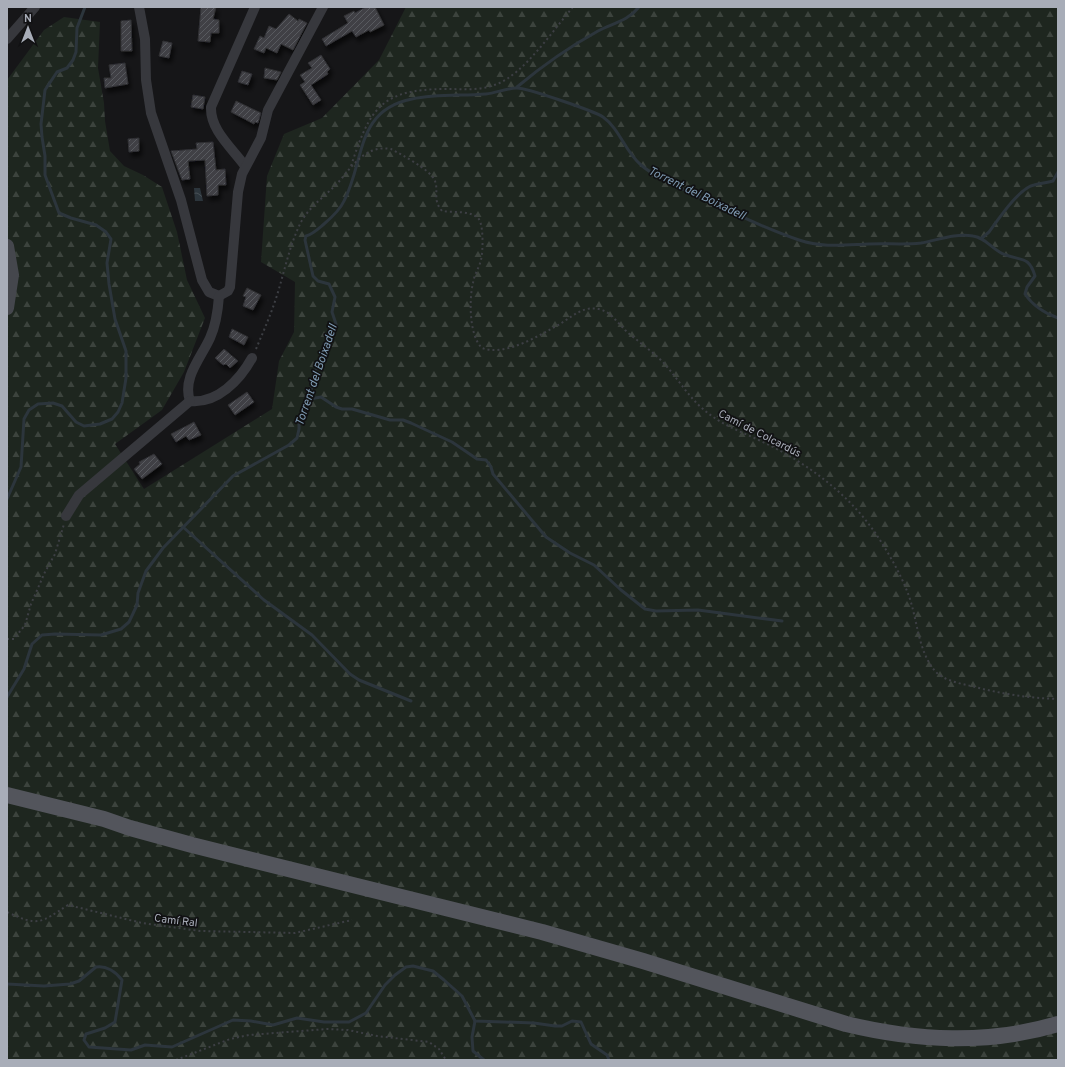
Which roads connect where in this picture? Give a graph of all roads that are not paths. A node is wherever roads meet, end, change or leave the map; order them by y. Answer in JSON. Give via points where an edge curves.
{"nodes":[{"id":1,"x":35,"y":7,"type":"edge"},
{"id":2,"x":139,"y":7,"type":"edge"},
{"id":3,"x":255,"y":7,"type":"edge"},
{"id":4,"x":323,"y":7,"type":"edge"},
{"id":5,"x":7,"y":39,"type":"edge"},
{"id":6,"x":245,"y":166,"type":"junction"},
{"id":7,"x":7,"y":246,"type":"edge"},
{"id":8,"x":219,"y":296,"type":"junction"},
{"id":9,"x":7,"y":308,"type":"edge"},
{"id":10,"x":252,"y":358,"type":"road end"},
{"id":11,"x":190,"y":401,"type":"junction"},
{"id":12,"x":66,"y":516,"type":"road end"},
{"id":13,"x":7,"y":795,"type":"edge"},
{"id":14,"x":104,"y":819,"type":"junction"},
{"id":15,"x":1058,"y":1015,"type":"edge"},
{"id":16,"x":1058,"y":1024,"type":"edge"}],
"edges":[{"from":1,"to":5,"type":"street"},
{"from":2,"to":8,"type":"street","via":[[146,39],[146,80],[151,113],[181,200],[202,280],[209,292]]},
{"from":3,"to":6,"type":"street","via":[[211,107],[211,117],[215,126]]},
{"from":4,"to":6,"type":"street","via":[[268,110],[259,142]]},
{"from":6,"to":8,"type":"street","via":[[238,192],[230,287]]},
{"from":7,"to":9,"type":"street","via":[[12,275]]},
{"from":8,"to":11,"type":"street","via":[[213,331],[191,375],[187,392]]},
{"from":10,"to":11,"type":"street","via":[[238,380],[224,391],[204,400]]},
{"from":11,"to":12,"type":"street","via":[[79,494]]},
{"from":13,"to":14,"type":"main road"},
{"from":14,"to":15,"type":"main road","via":[[130,822],[494,910],[646,953],[848,1016],[879,1023],[911,1028],[967,1030],[1018,1025]]},
{"from":14,"to":16,"type":"main road","via":[[192,845],[542,932],[878,1032],[940,1039],[993,1037]]}]}
